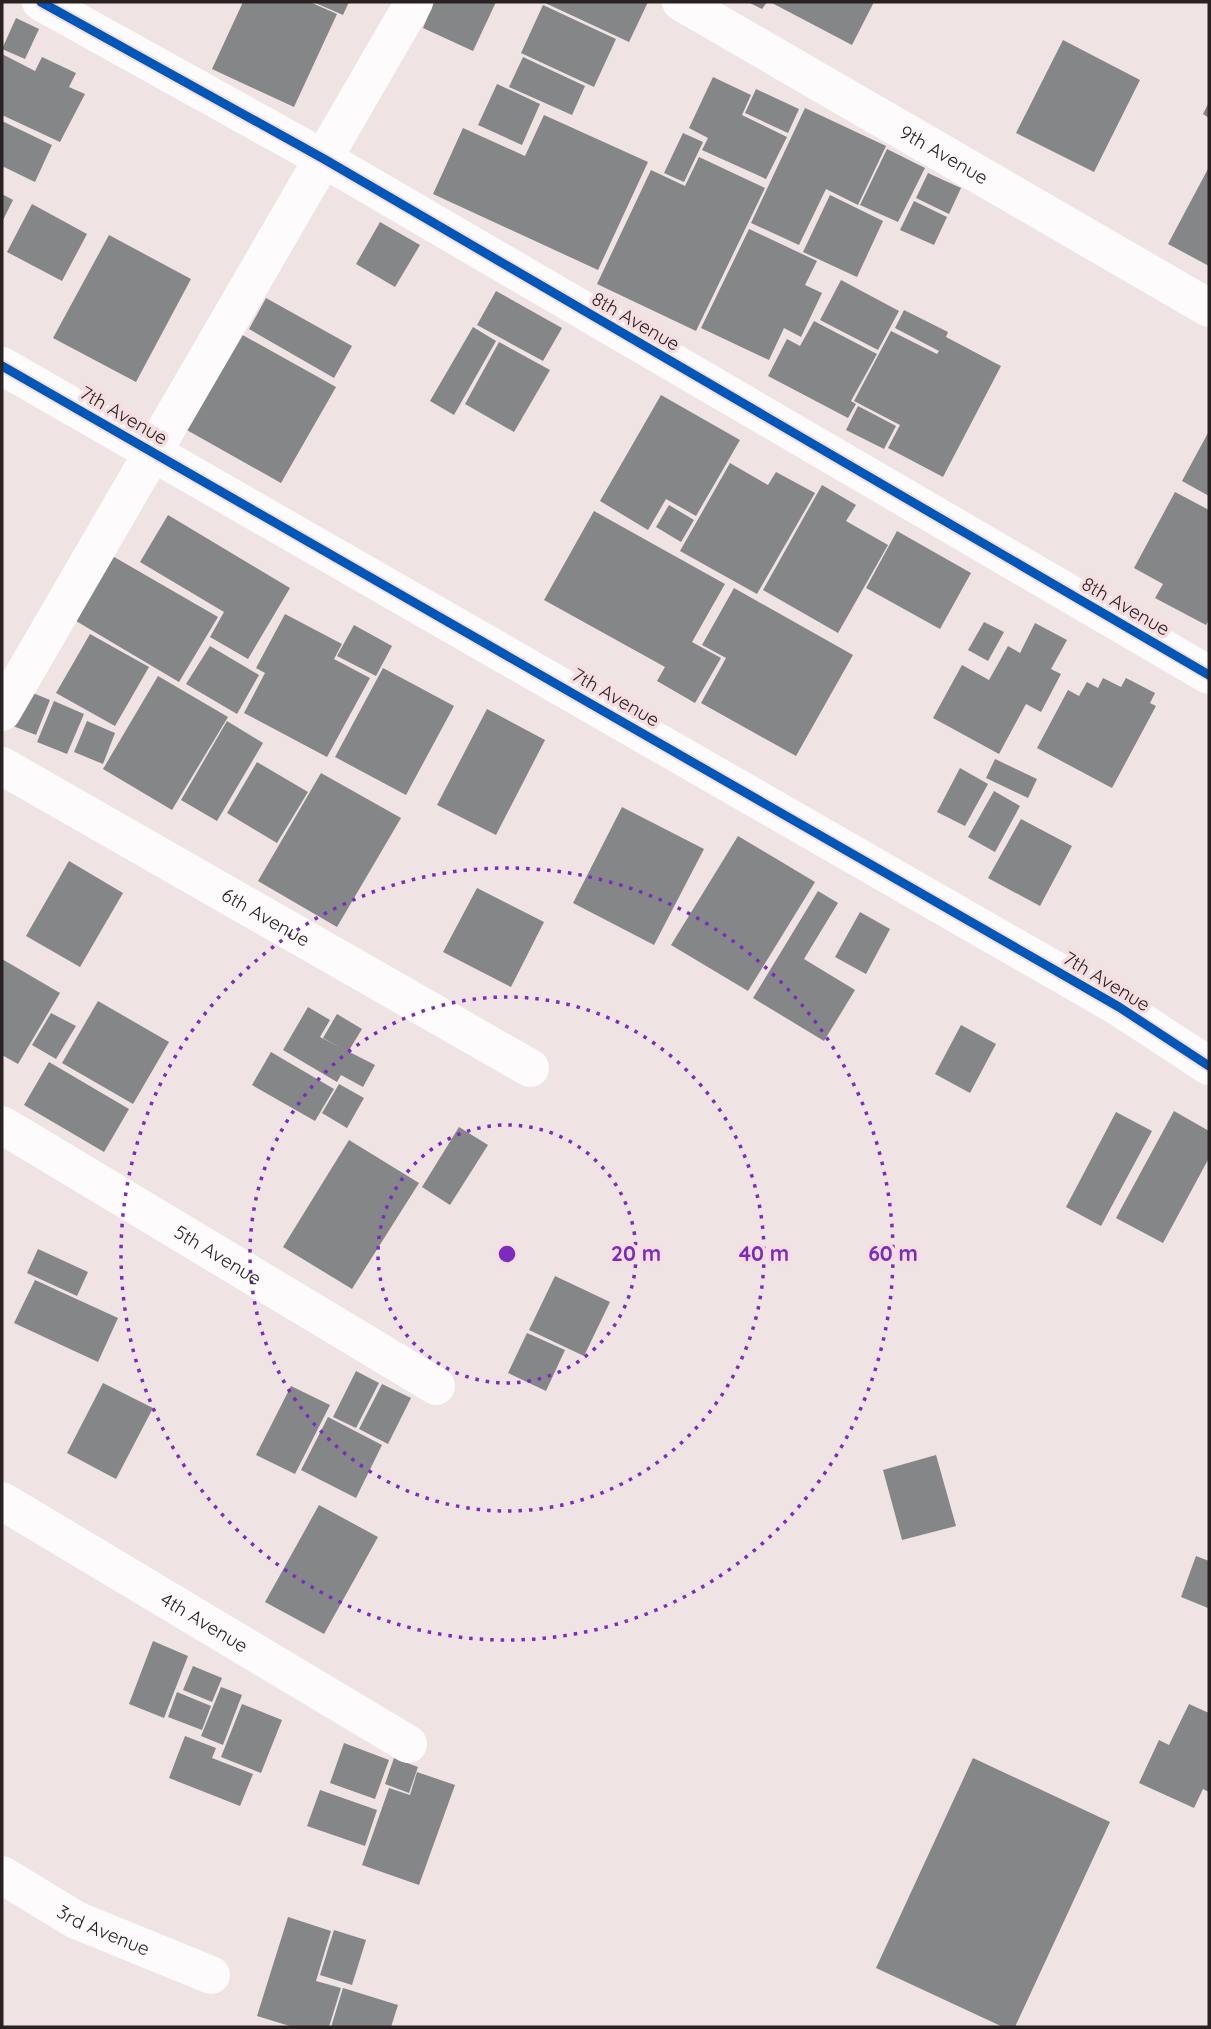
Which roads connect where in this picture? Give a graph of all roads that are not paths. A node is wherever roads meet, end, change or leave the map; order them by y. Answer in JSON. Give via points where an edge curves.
{"nodes":[{"id":1,"x":41,"y":2,"type":"edge"},
{"id":2,"x":414,"y":2,"type":"edge"},
{"id":3,"x":681,"y":2,"type":"edge"},
{"id":4,"x":324,"y":159,"type":"junction"},
{"id":5,"x":1209,"y":308,"type":"edge"},
{"id":6,"x":2,"y":366,"type":"edge"},
{"id":7,"x":152,"y":451,"type":"junction"},
{"id":8,"x":1209,"y":676,"type":"edge"},
{"id":9,"x":2,"y":712,"type":"edge"},
{"id":10,"x":2,"y":766,"type":"edge"},
{"id":11,"x":1209,"y":1066,"type":"edge"},
{"id":12,"x":530,"y":1068,"type":"dead end"},
{"id":13,"x":2,"y":1125,"type":"edge"},
{"id":14,"x":436,"y":1386,"type":"dead end"},
{"id":15,"x":2,"y":1501,"type":"edge"},
{"id":16,"x":408,"y":1744,"type":"dead end"},
{"id":17,"x":2,"y":1875,"type":"edge"},
{"id":18,"x":211,"y":1975,"type":"dead end"}],
"edges":[{"from":1,"to":4,"type":"street","name":"8th Avenue"},
{"from":2,"to":4,"type":"street"},
{"from":3,"to":5,"type":"street","name":"9th Avenue"},
{"from":4,"to":7,"type":"street"},
{"from":4,"to":8,"type":"street","name":"8th Avenue"},
{"from":6,"to":7,"type":"street","name":"7th Avenue"},
{"from":7,"to":9,"type":"street"},
{"from":7,"to":11,"type":"street","name":"7th Avenue","via":[[1119,1007]]},
{"from":10,"to":12,"type":"street","name":"6th Avenue"},
{"from":13,"to":14,"type":"street","name":"5th Avenue"},
{"from":15,"to":16,"type":"street","name":"4th Avenue"},
{"from":17,"to":18,"type":"street","name":"3rd Avenue","via":[[76,1920]]}]}
